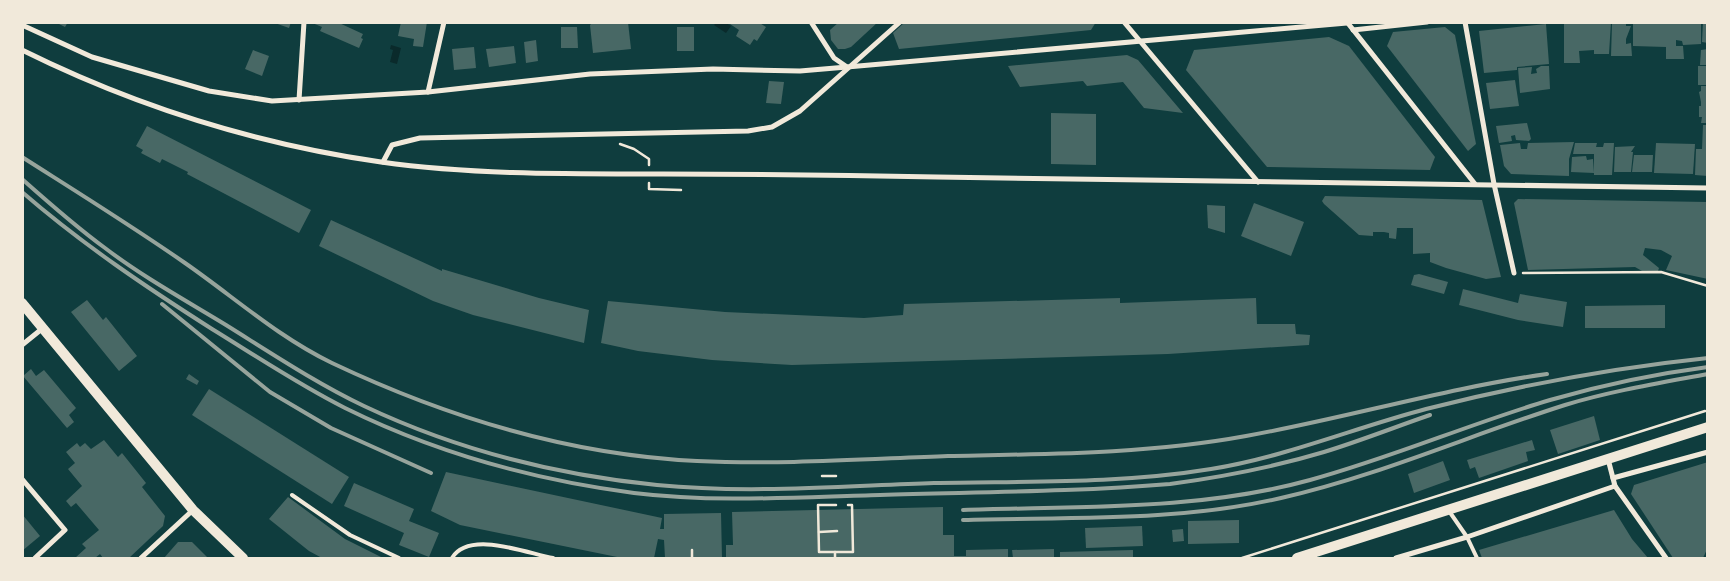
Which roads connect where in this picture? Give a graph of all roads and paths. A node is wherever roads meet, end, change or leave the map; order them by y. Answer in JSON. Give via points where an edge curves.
{"nodes":[{"id":1,"x":304,"y":22,"type":"edge"},
{"id":2,"x":444,"y":22,"type":"edge"},
{"id":3,"x":812,"y":22,"type":"edge"},
{"id":4,"x":900,"y":22,"type":"edge"},
{"id":5,"x":1124,"y":22,"type":"edge"},
{"id":6,"x":1347,"y":22,"type":"edge"},
{"id":7,"x":1427,"y":22,"type":"edge"},
{"id":8,"x":1465,"y":22,"type":"edge"},
{"id":9,"x":22,"y":25,"type":"edge"},
{"id":10,"x":1353,"y":30,"type":"junction"},
{"id":11,"x":1139,"y":40,"type":"junction"},
{"id":12,"x":22,"y":50,"type":"edge"},
{"id":13,"x":847,"y":67,"type":"junction"},
{"id":14,"x":428,"y":92,"type":"junction"},
{"id":15,"x":299,"y":100,"type":"junction"},
{"id":16,"x":617,"y":140,"type":"dead end"},
{"id":17,"x":649,"y":158,"type":"dead end"},
{"id":18,"x":382,"y":162,"type":"junction"},
{"id":19,"x":1258,"y":182,"type":"junction"},
{"id":20,"x":1474,"y":184,"type":"junction"},
{"id":21,"x":1494,"y":184,"type":"junction"},
{"id":22,"x":1708,"y":188,"type":"edge"},
{"id":23,"x":649,"y":189,"type":"dead end"},
{"id":24,"x":681,"y":190,"type":"dead end"},
{"id":25,"x":1514,"y":273,"type":"joint"},
{"id":26,"x":1708,"y":286,"type":"edge"},
{"id":27,"x":22,"y":303,"type":"edge"},
{"id":28,"x":43,"y":328,"type":"junction"},
{"id":29,"x":22,"y":345,"type":"edge"},
{"id":30,"x":1705,"y":411,"type":"dead end"},
{"id":31,"x":1708,"y":427,"type":"edge"},
{"id":32,"x":1708,"y":452,"type":"edge"},
{"id":33,"x":1608,"y":459,"type":"junction"},
{"id":34,"x":822,"y":476,"type":"dead end"},
{"id":35,"x":836,"y":476,"type":"dead end"},
{"id":36,"x":1613,"y":478,"type":"junction"},
{"id":37,"x":22,"y":479,"type":"edge"},
{"id":38,"x":1615,"y":486,"type":"junction"},
{"id":39,"x":292,"y":495,"type":"dead end"},
{"id":40,"x":836,"y":505,"type":"dead end"},
{"id":41,"x":848,"y":505,"type":"dead end"},
{"id":42,"x":193,"y":510,"type":"junction"},
{"id":43,"x":1448,"y":510,"type":"junction"},
{"id":44,"x":836,"y":531,"type":"dead end"},
{"id":45,"x":849,"y":531,"type":"dead end"},
{"id":46,"x":853,"y":531,"type":"junction"},
{"id":47,"x":818,"y":532,"type":"junction"},
{"id":48,"x":1467,"y":537,"type":"junction"},
{"id":49,"x":692,"y":550,"type":"dead end"},
{"id":50,"x":835,"y":552,"type":"junction"},
{"id":51,"x":35,"y":558,"type":"edge"},
{"id":52,"x":141,"y":558,"type":"edge"},
{"id":53,"x":243,"y":558,"type":"edge"},
{"id":54,"x":400,"y":558,"type":"edge"},
{"id":55,"x":452,"y":558,"type":"edge"},
{"id":56,"x":553,"y":558,"type":"edge"},
{"id":57,"x":692,"y":558,"type":"edge"},
{"id":58,"x":835,"y":558,"type":"edge"},
{"id":59,"x":1242,"y":558,"type":"edge"},
{"id":60,"x":1297,"y":558,"type":"edge"},
{"id":61,"x":1396,"y":558,"type":"edge"},
{"id":62,"x":1477,"y":558,"type":"edge"},
{"id":63,"x":1666,"y":558,"type":"edge"}],
"edges":[{"from":1,"to":15,"type":"street"},
{"from":2,"to":14,"type":"street"},
{"from":3,"to":13,"type":"street","via":[[834,58]]},
{"from":4,"to":13,"type":"street"},
{"from":5,"to":11,"type":"street"},
{"from":6,"to":10,"type":"street"},
{"from":6,"to":11,"type":"street"},
{"from":7,"to":10,"type":"street"},
{"from":8,"to":21,"type":"street"},
{"from":9,"to":15,"type":"street","via":[[92,57],[209,91],[272,101]]},
{"from":10,"to":20,"type":"street"},
{"from":11,"to":13,"type":"street"},
{"from":11,"to":19,"type":"street"},
{"from":12,"to":18,"type":"street","via":[[115,92],[185,117],[266,140]]},
{"from":13,"to":14,"type":"street","via":[[800,71],[713,69],[590,74]]},
{"from":13,"to":18,"type":"street","via":[[800,112],[772,128],[420,138],[392,145]]},
{"from":14,"to":15,"type":"street"},
{"from":16,"to":17,"type":"path","via":[[619,144]]},
{"from":18,"to":19,"type":"street","via":[[481,172],[544,174]]},
{"from":19,"to":20,"type":"street"},
{"from":20,"to":21,"type":"street"},
{"from":21,"to":22,"type":"street"},
{"from":21,"to":25,"type":"street"},
{"from":23,"to":24,"type":"path"},
{"from":25,"to":26,"type":"path","via":[[1661,272]]},
{"from":27,"to":28,"type":"main road"},
{"from":28,"to":29,"type":"street"},
{"from":28,"to":42,"type":"main road"},
{"from":30,"to":59,"type":"path"},
{"from":31,"to":33,"type":"main road"},
{"from":32,"to":36,"type":"street"},
{"from":33,"to":36,"type":"street"},
{"from":33,"to":43,"type":"main road"},
{"from":34,"to":35,"type":"path"},
{"from":36,"to":38,"type":"street"},
{"from":37,"to":51,"type":"street","via":[[64,530]]},
{"from":38,"to":48,"type":"street"},
{"from":38,"to":63,"type":"street"},
{"from":39,"to":54,"type":"lane","via":[[350,535]]},
{"from":40,"to":47,"type":"path","via":[[818,505]]},
{"from":41,"to":46,"type":"path","via":[[852,505]]},
{"from":42,"to":52,"type":"street"},
{"from":42,"to":53,"type":"main road"},
{"from":43,"to":48,"type":"lane"},
{"from":43,"to":60,"type":"main road"},
{"from":44,"to":47,"type":"path"},
{"from":45,"to":46,"type":"path"},
{"from":46,"to":50,"type":"path","via":[[853,552]]},
{"from":47,"to":50,"type":"path","via":[[818,552]]},
{"from":48,"to":61,"type":"street"},
{"from":48,"to":62,"type":"lane"},
{"from":49,"to":57,"type":"path"},
{"from":50,"to":58,"type":"path"},
{"from":55,"to":56,"type":"lane","via":[[460,550],[478,543]]}]}
